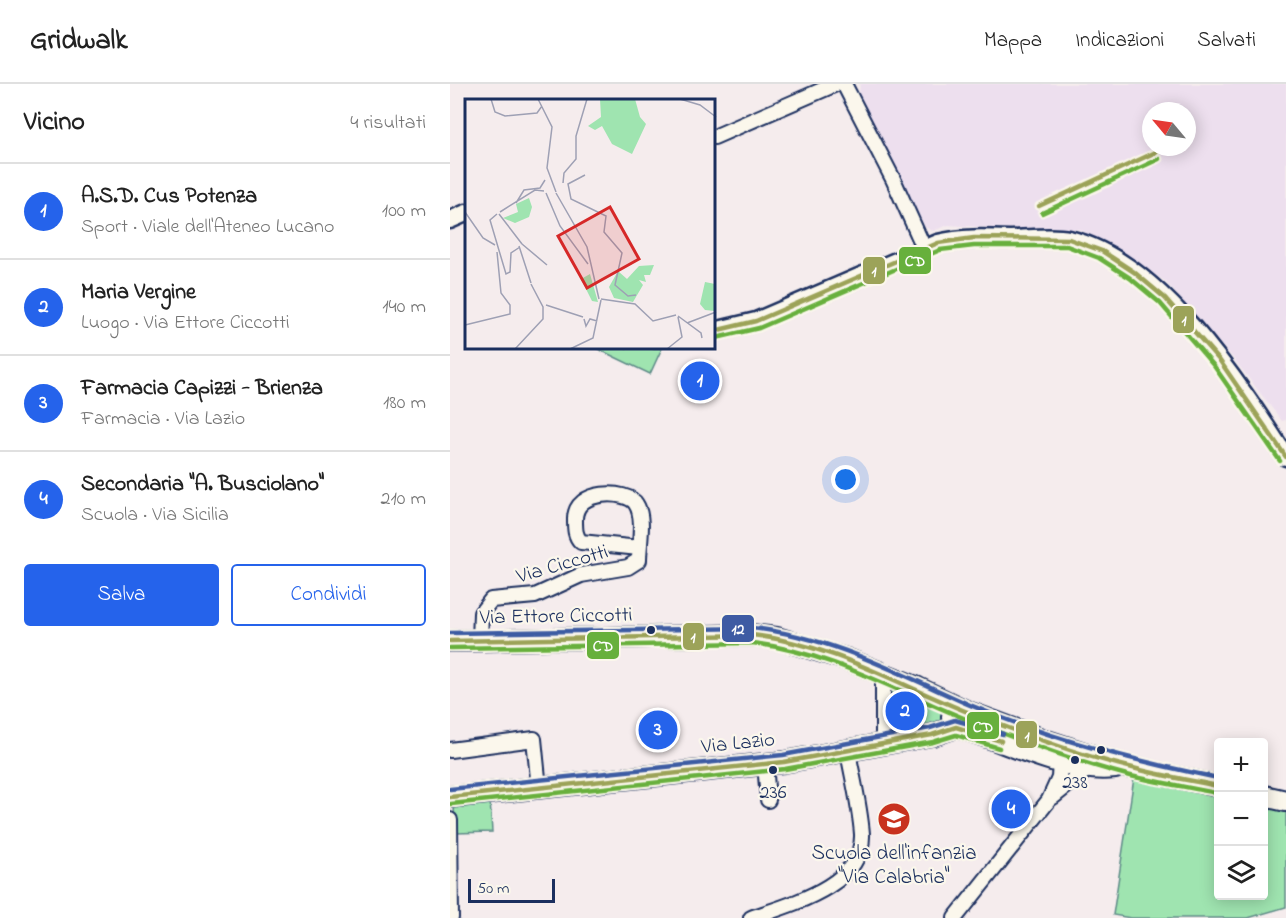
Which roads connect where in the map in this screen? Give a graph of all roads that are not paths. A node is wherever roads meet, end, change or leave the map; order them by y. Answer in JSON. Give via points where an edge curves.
{"nodes":[{"id":1,"x":836,"y":84,"type":"edge"},
{"id":2,"x":844,"y":84,"type":"edge"},
{"id":3,"x":716,"y":136,"type":"edge"},
{"id":4,"x":465,"y":213,"type":"edge"},
{"id":5,"x":450,"y":220,"type":"edge"},
{"id":6,"x":924,"y":248,"type":"junction"},
{"id":7,"x":716,"y":331,"type":"edge"},
{"id":8,"x":1286,"y":457,"type":"edge"},
{"id":9,"x":639,"y":548,"type":"junction"},
{"id":10,"x":480,"y":640,"type":"junction"},
{"id":11,"x":450,"y":641,"type":"edge"},
{"id":12,"x":883,"y":674,"type":"junction"},
{"id":13,"x":960,"y":719,"type":"junction"},
{"id":14,"x":883,"y":744,"type":"junction"},
{"id":15,"x":450,"y":750,"type":"edge"},
{"id":16,"x":848,"y":752,"type":"junction"},
{"id":17,"x":1060,"y":761,"type":"junction"},
{"id":18,"x":765,"y":763,"type":"junction"},
{"id":19,"x":1127,"y":767,"type":"junction"},
{"id":20,"x":1089,"y":768,"type":"junction"},
{"id":21,"x":1214,"y":785,"type":"edge"},
{"id":22,"x":538,"y":788,"type":"junction"},
{"id":23,"x":450,"y":797,"type":"edge"},
{"id":24,"x":1268,"y":797,"type":"edge"},
{"id":25,"x":768,"y":800,"type":"dead end"},
{"id":26,"x":1048,"y":800,"type":"junction"},
{"id":27,"x":1286,"y":801,"type":"edge"},
{"id":28,"x":450,"y":820,"type":"edge"},
{"id":29,"x":450,"y":849,"type":"edge"},
{"id":30,"x":452,"y":918,"type":"edge"},
{"id":31,"x":751,"y":918,"type":"edge"},
{"id":32,"x":955,"y":918,"type":"edge"}],
"edges":[{"from":1,"to":3,"type":"street"},
{"from":2,"to":6,"type":"street"},
{"from":4,"to":5,"type":"street"},
{"from":6,"to":7,"type":"street","via":[[756,321]]},
{"from":6,"to":8,"type":"street","via":[[956,238],[1068,239],[1097,250],[1157,290],[1236,379]]},
{"from":9,"to":9,"type":"street","name":"Via Ciccotti","via":[[640,521],[632,500],[619,495],[596,496],[577,505],[575,529],[581,542]]},
{"from":9,"to":10,"type":"street","name":"Via Ciccotti","via":[[639,560],[628,567],[580,575],[535,596],[491,600],[481,613]]},
{"from":10,"to":11,"type":"main road","name":"Via Ettore Ciccotti"},
{"from":10,"to":12,"type":"main road","name":"Via Ettore Ciccotti","via":[[752,635],[777,638]]},
{"from":12,"to":13,"type":"main road","name":"Via Ettore Ciccotti","via":[[940,698]]},
{"from":12,"to":14,"type":"street"},
{"from":13,"to":14,"type":"main road","name":"Via Lazio","via":[[942,733]]},
{"from":13,"to":17,"type":"main road"},
{"from":13,"to":19,"type":"main road"},
{"from":14,"to":16,"type":"main road","name":"Via Lazio"},
{"from":15,"to":22,"type":"street","via":[[534,739]]},
{"from":16,"to":18,"type":"main road","name":"Via Lazio"},
{"from":16,"to":31,"type":"street","via":[[862,836],[852,865],[815,895]]},
{"from":17,"to":20,"type":"main road"},
{"from":17,"to":26,"type":"street","via":[[1059,778]]},
{"from":18,"to":22,"type":"main road","name":"Via Lazio"},
{"from":18,"to":25,"type":"street"},
{"from":19,"to":20,"type":"main road"},
{"from":19,"to":21,"type":"main road"},
{"from":20,"to":26,"type":"street"},
{"from":22,"to":23,"type":"main road","name":"Via Lazio"},
{"from":24,"to":27,"type":"main road"},
{"from":26,"to":32,"type":"street"},
{"from":28,"to":29,"type":"street"},
{"from":29,"to":30,"type":"street"}]}
